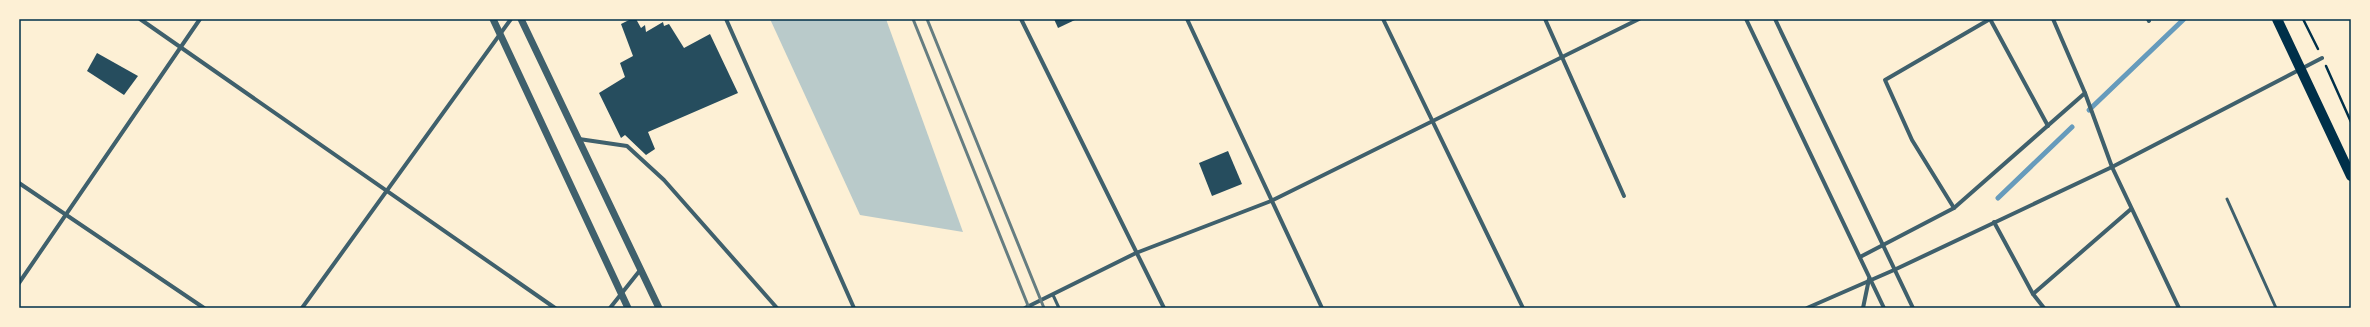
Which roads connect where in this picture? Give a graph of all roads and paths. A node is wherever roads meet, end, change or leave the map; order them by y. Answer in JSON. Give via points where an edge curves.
{"nodes":[{"id":1,"x":140,"y":19,"type":"edge"},
{"id":2,"x":200,"y":19,"type":"edge"},
{"id":3,"x":493,"y":19,"type":"edge"},
{"id":4,"x":511,"y":19,"type":"edge"},
{"id":5,"x":520,"y":19,"type":"edge"},
{"id":6,"x":726,"y":19,"type":"edge"},
{"id":7,"x":1021,"y":19,"type":"edge"},
{"id":8,"x":1187,"y":19,"type":"edge"},
{"id":9,"x":1382,"y":19,"type":"edge"},
{"id":10,"x":1545,"y":19,"type":"edge"},
{"id":11,"x":1639,"y":19,"type":"edge"},
{"id":12,"x":1746,"y":19,"type":"edge"},
{"id":13,"x":1775,"y":19,"type":"edge"},
{"id":14,"x":1990,"y":19,"type":"edge"},
{"id":15,"x":2052,"y":19,"type":"edge"},
{"id":16,"x":2277,"y":19,"type":"edge"},
{"id":17,"x":2303,"y":19,"type":"edge"},
{"id":18,"x":500,"y":34,"type":"junction"},
{"id":19,"x":182,"y":48,"type":"junction"},
{"id":20,"x":1562,"y":56,"type":"junction"},
{"id":21,"x":2322,"y":58,"type":"junction"},
{"id":22,"x":2300,"y":70,"type":"junction"},
{"id":23,"x":2085,"y":93,"type":"junction"},
{"id":24,"x":1432,"y":122,"type":"junction"},
{"id":25,"x":2351,"y":122,"type":"edge"},
{"id":26,"x":2048,"y":126,"type":"junction"},
{"id":27,"x":578,"y":139,"type":"junction"},
{"id":28,"x":2112,"y":167,"type":"junction"},
{"id":29,"x":2351,"y":176,"type":"edge"},
{"id":30,"x":19,"y":183,"type":"edge"},
{"id":31,"x":387,"y":191,"type":"junction"},
{"id":32,"x":1624,"y":196,"type":"dead end"},
{"id":33,"x":2227,"y":199,"type":"dead end"},
{"id":34,"x":1271,"y":201,"type":"junction"},
{"id":35,"x":1954,"y":208,"type":"junction"},
{"id":36,"x":2131,"y":208,"type":"junction"},
{"id":37,"x":66,"y":215,"type":"junction"},
{"id":38,"x":1994,"y":222,"type":"junction"},
{"id":39,"x":1882,"y":246,"type":"junction"},
{"id":40,"x":1136,"y":254,"type":"junction"},
{"id":41,"x":1860,"y":257,"type":"junction"},
{"id":42,"x":641,"y":269,"type":"junction"},
{"id":43,"x":1894,"y":270,"type":"junction"},
{"id":44,"x":1869,"y":279,"type":"junction"},
{"id":45,"x":19,"y":283,"type":"edge"},
{"id":46,"x":621,"y":292,"type":"junction"},
{"id":47,"x":1053,"y":294,"type":"junction"},
{"id":48,"x":2033,"y":294,"type":"junction"},
{"id":49,"x":204,"y":308,"type":"edge"},
{"id":50,"x":302,"y":308,"type":"edge"},
{"id":51,"x":555,"y":308,"type":"edge"},
{"id":52,"x":610,"y":308,"type":"edge"},
{"id":53,"x":628,"y":308,"type":"edge"},
{"id":54,"x":658,"y":308,"type":"edge"},
{"id":55,"x":777,"y":308,"type":"edge"},
{"id":56,"x":854,"y":308,"type":"edge"},
{"id":57,"x":1025,"y":308,"type":"edge"},
{"id":58,"x":1059,"y":308,"type":"edge"},
{"id":59,"x":1164,"y":308,"type":"edge"},
{"id":60,"x":1322,"y":308,"type":"edge"},
{"id":61,"x":1524,"y":308,"type":"edge"},
{"id":62,"x":1807,"y":308,"type":"edge"},
{"id":63,"x":1863,"y":308,"type":"edge"},
{"id":64,"x":1884,"y":308,"type":"edge"},
{"id":65,"x":1913,"y":308,"type":"edge"},
{"id":66,"x":2044,"y":308,"type":"edge"},
{"id":67,"x":2179,"y":308,"type":"edge"},
{"id":68,"x":2276,"y":308,"type":"edge"}],
"edges":[{"from":1,"to":19,"type":"street"},
{"from":2,"to":19,"type":"street"},
{"from":3,"to":18,"type":"street"},
{"from":4,"to":18,"type":"street"},
{"from":5,"to":27,"type":"street"},
{"from":6,"to":56,"type":"street"},
{"from":7,"to":40,"type":"street"},
{"from":8,"to":34,"type":"street"},
{"from":9,"to":24,"type":"street"},
{"from":10,"to":20,"type":"street"},
{"from":11,"to":20,"type":"street"},
{"from":12,"to":41,"type":"street"},
{"from":13,"to":39,"type":"street"},
{"from":14,"to":26,"type":"street"},
{"from":14,"to":35,"type":"street","via":[[1885,80],[1912,140]]},
{"from":15,"to":23,"type":"street"},
{"from":16,"to":22,"type":"main road"},
{"from":17,"to":21,"type":"path"},
{"from":18,"to":31,"type":"street"},
{"from":18,"to":46,"type":"street"},
{"from":19,"to":31,"type":"street"},
{"from":19,"to":37,"type":"street"},
{"from":20,"to":24,"type":"street"},
{"from":20,"to":32,"type":"street"},
{"from":21,"to":22,"type":"street"},
{"from":21,"to":25,"type":"path"},
{"from":22,"to":28,"type":"street"},
{"from":22,"to":29,"type":"main road"},
{"from":23,"to":26,"type":"street"},
{"from":23,"to":28,"type":"street"},
{"from":24,"to":34,"type":"street"},
{"from":24,"to":61,"type":"street"},
{"from":26,"to":35,"type":"street"},
{"from":27,"to":42,"type":"street"},
{"from":27,"to":55,"type":"street","via":[[627,146],[664,180]]},
{"from":28,"to":36,"type":"street"},
{"from":28,"to":38,"type":"street"},
{"from":30,"to":37,"type":"street"},
{"from":31,"to":50,"type":"street"},
{"from":31,"to":51,"type":"street"},
{"from":33,"to":68,"type":"lane"},
{"from":34,"to":40,"type":"street"},
{"from":34,"to":60,"type":"street"},
{"from":35,"to":39,"type":"street"},
{"from":36,"to":48,"type":"street"},
{"from":36,"to":67,"type":"street"},
{"from":37,"to":45,"type":"street"},
{"from":37,"to":49,"type":"street"},
{"from":38,"to":43,"type":"street"},
{"from":38,"to":48,"type":"street"},
{"from":39,"to":41,"type":"street"},
{"from":39,"to":43,"type":"street"},
{"from":40,"to":47,"type":"street"},
{"from":40,"to":59,"type":"street"},
{"from":41,"to":44,"type":"street"},
{"from":42,"to":46,"type":"street"},
{"from":42,"to":54,"type":"street"},
{"from":43,"to":44,"type":"street"},
{"from":43,"to":65,"type":"street"},
{"from":44,"to":62,"type":"street"},
{"from":44,"to":63,"type":"street"},
{"from":44,"to":64,"type":"street"},
{"from":46,"to":52,"type":"street"},
{"from":46,"to":53,"type":"street"},
{"from":47,"to":57,"type":"street"},
{"from":47,"to":58,"type":"lane"},
{"from":48,"to":66,"type":"street"}]}
